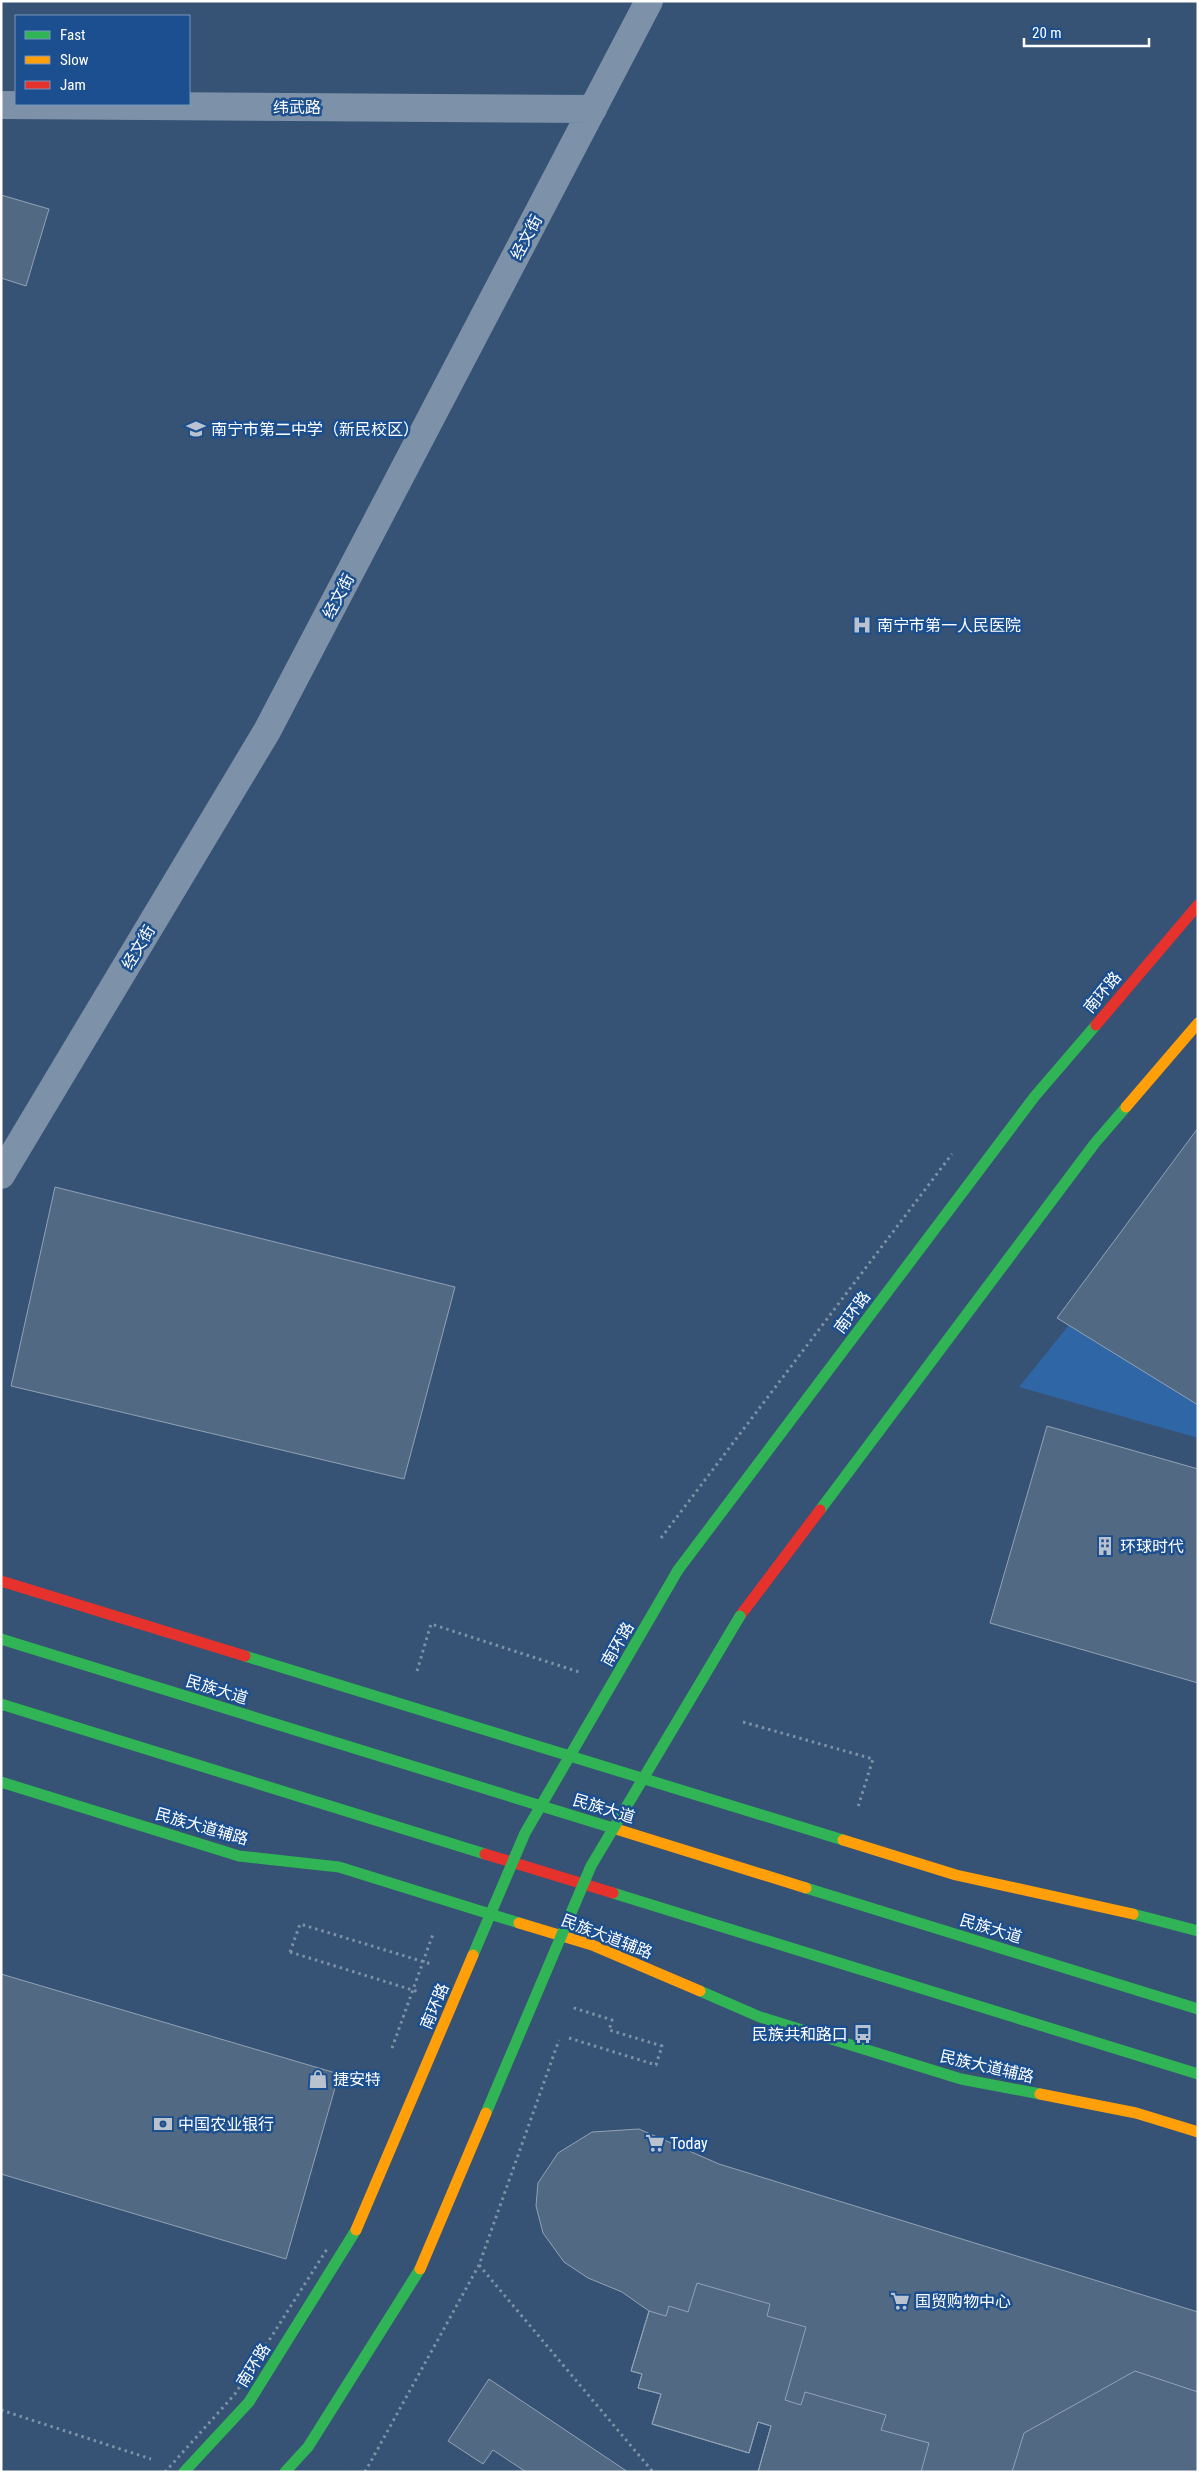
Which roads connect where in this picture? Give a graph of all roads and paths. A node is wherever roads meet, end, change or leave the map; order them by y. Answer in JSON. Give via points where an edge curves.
{"nodes":[{"id":1,"x":649,"y":1,"type":"edge"},
{"id":2,"x":1,"y":105,"type":"edge"},
{"id":3,"x":593,"y":108,"type":"junction"},
{"id":4,"x":1198,"y":905,"type":"edge"},
{"id":5,"x":1198,"y":1023,"type":"edge"},
{"id":6,"x":1,"y":1175,"type":"edge"},
{"id":7,"x":1,"y":1581,"type":"edge"},
{"id":8,"x":1,"y":1639,"type":"edge"},
{"id":9,"x":582,"y":1673,"type":"dead end"},
{"id":10,"x":1,"y":1704,"type":"edge"},
{"id":11,"x":407,"y":1706,"type":"junction"},
{"id":12,"x":743,"y":1722,"type":"dead end"},
{"id":13,"x":1,"y":1782,"type":"edge"},
{"id":14,"x":847,"y":1842,"type":"junction"},
{"id":15,"x":444,"y":1900,"type":"junction"},
{"id":16,"x":1198,"y":1931,"type":"edge"},
{"id":17,"x":290,"y":1952,"type":"dead end"},
{"id":18,"x":428,"y":1995,"type":"dead end"},
{"id":19,"x":574,"y":1998,"type":"dead end"},
{"id":20,"x":1198,"y":2009,"type":"edge"},
{"id":21,"x":568,"y":2017,"type":"dead end"},
{"id":22,"x":610,"y":2030,"type":"dead end"},
{"id":23,"x":561,"y":2035,"type":"dead end"},
{"id":24,"x":569,"y":2038,"type":"dead end"},
{"id":25,"x":1102,"y":2044,"type":"junction"},
{"id":26,"x":390,"y":2053,"type":"dead end"},
{"id":27,"x":1198,"y":2074,"type":"edge"},
{"id":28,"x":1172,"y":2078,"type":"dead end"},
{"id":29,"x":1198,"y":2132,"type":"edge"},
{"id":30,"x":479,"y":2265,"type":"junction"},
{"id":31,"x":1,"y":2410,"type":"edge"},
{"id":32,"x":152,"y":2459,"type":"dead end"},
{"id":33,"x":161,"y":2462,"type":"dead end"},
{"id":34,"x":170,"y":2465,"type":"dead end"},
{"id":35,"x":184,"y":2472,"type":"edge"},
{"id":36,"x":285,"y":2472,"type":"edge"},
{"id":37,"x":365,"y":2472,"type":"edge"},
{"id":38,"x":652,"y":2472,"type":"edge"}],
"edges":[{"from":1,"to":3,"type":"street","name":"经文街"},
{"from":2,"to":3,"type":"street","name":"纬武路"},
{"from":3,"to":6,"type":"street","name":"经文街","via":[[267,730]]},
{"from":4,"to":35,"type":"main road","name":"南环路","bridge":true,"via":[[1034,1096],[678,1570],[526,1833],[356,2230],[249,2402]]},
{"from":5,"to":36,"type":"main road","bridge":true,"via":[[1095,1143],[740,1616],[591,1866],[420,2270],[308,2447]]},
{"from":7,"to":11,"type":"main road"},
{"from":8,"to":20,"type":"main road","name":"民族大道"},
{"from":9,"to":11,"type":"path","via":[[431,1624]]},
{"from":10,"to":25,"type":"main road"},
{"from":11,"to":14,"type":"main road"},
{"from":12,"to":14,"type":"path","via":[[873,1760]]},
{"from":13,"to":15,"type":"main road","name":"民族大道辅路","via":[[239,1856],[339,1867]]},
{"from":14,"to":16,"type":"main road","via":[[956,1876],[1171,1922]]},
{"from":15,"to":26,"type":"path"},
{"from":15,"to":29,"type":"main road","name":"民族大道辅路","via":[[592,1945],[760,2017],[952,2076],[1136,2113]]},
{"from":17,"to":18,"type":"path","bridge":true},
{"from":19,"to":21,"type":"path"},
{"from":22,"to":24,"type":"path","via":[[662,2046],[656,2065]]},
{"from":23,"to":30,"type":"path"},
{"from":25,"to":27,"type":"main road"},
{"from":25,"to":28,"type":"main road"},
{"from":30,"to":37,"type":"path"},
{"from":30,"to":38,"type":"path"},
{"from":31,"to":32,"type":"path"},
{"from":33,"to":34,"type":"path"}]}
